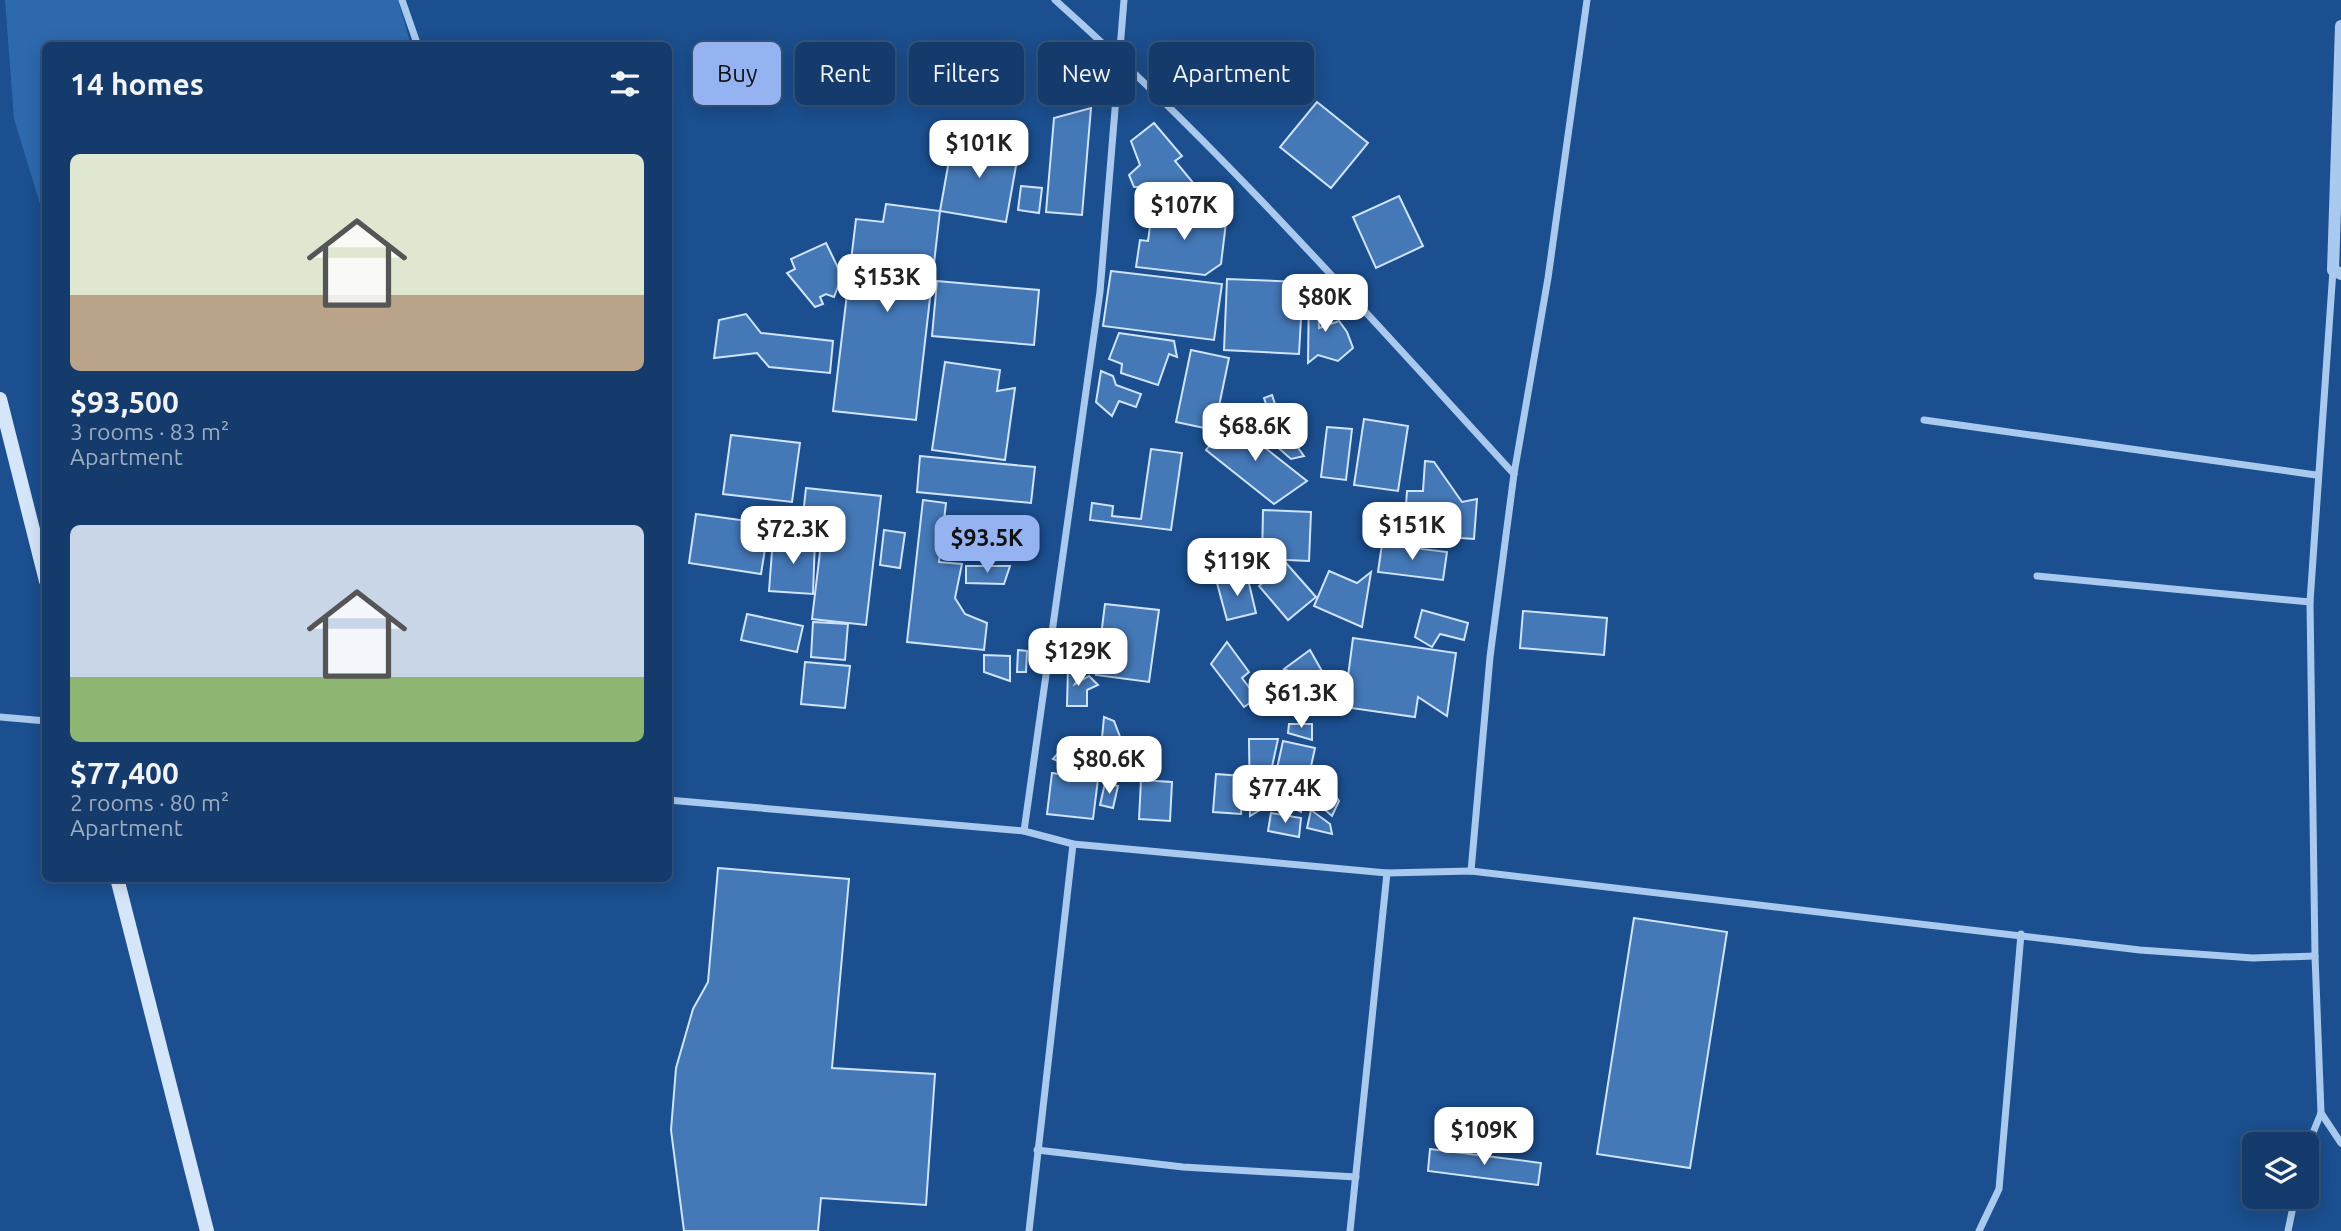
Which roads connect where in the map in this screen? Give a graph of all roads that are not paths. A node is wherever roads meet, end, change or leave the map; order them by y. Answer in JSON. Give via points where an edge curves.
{"nodes":[{"id":1,"x":402,"y":0,"type":"edge"},
{"id":2,"x":1055,"y":0,"type":"edge"},
{"id":3,"x":1124,"y":0,"type":"edge"},
{"id":4,"x":1587,"y":0,"type":"edge"},
{"id":5,"x":2341,"y":26,"type":"edge"},
{"id":6,"x":417,"y":42,"type":"edge"},
{"id":7,"x":1102,"y":42,"type":"edge"},
{"id":8,"x":1119,"y":42,"type":"edge"},
{"id":9,"x":1135,"y":74,"type":"edge"},
{"id":10,"x":1113,"y":105,"type":"edge"},
{"id":11,"x":2337,"y":272,"type":"edge"},
{"id":12,"x":0,"y":399,"type":"edge"},
{"id":13,"x":1924,"y":420,"type":"dead end"},
{"id":14,"x":1514,"y":474,"type":"junction"},
{"id":15,"x":2316,"y":475,"type":"junction"},
{"id":16,"x":42,"y":565,"type":"edge"},
{"id":17,"x":2037,"y":576,"type":"dead end"},
{"id":18,"x":2309,"y":602,"type":"junction"},
{"id":19,"x":0,"y":717,"type":"edge"},
{"id":20,"x":42,"y":721,"type":"edge"},
{"id":21,"x":672,"y":800,"type":"edge"},
{"id":22,"x":1024,"y":831,"type":"junction"},
{"id":23,"x":1073,"y":844,"type":"junction"},
{"id":24,"x":1471,"y":871,"type":"junction"},
{"id":25,"x":1387,"y":873,"type":"junction"},
{"id":26,"x":118,"y":882,"type":"edge"},
{"id":27,"x":2021,"y":934,"type":"junction"},
{"id":28,"x":2315,"y":956,"type":"junction"},
{"id":29,"x":2321,"y":1113,"type":"junction"},
{"id":30,"x":2313,"y":1132,"type":"edge"},
{"id":31,"x":2341,"y":1143,"type":"edge"},
{"id":32,"x":1037,"y":1150,"type":"junction"},
{"id":33,"x":1356,"y":1177,"type":"junction"},
{"id":34,"x":2293,"y":1209,"type":"edge"},
{"id":35,"x":207,"y":1231,"type":"edge"},
{"id":36,"x":1029,"y":1231,"type":"edge"},
{"id":37,"x":1350,"y":1231,"type":"edge"},
{"id":38,"x":1979,"y":1231,"type":"edge"},
{"id":39,"x":2288,"y":1231,"type":"edge"}],
"edges":[{"from":1,"to":6,"type":"street"},
{"from":2,"to":7,"type":"street"},
{"from":3,"to":8,"type":"street"},
{"from":4,"to":14,"type":"street","via":[[1548,278]]},
{"from":5,"to":11,"type":"street"},
{"from":9,"to":14,"type":"street","via":[[1325,269]]},
{"from":10,"to":22,"type":"street","via":[[1100,292]]},
{"from":11,"to":15,"type":"street"},
{"from":12,"to":16,"type":"main road"},
{"from":13,"to":15,"type":"street"},
{"from":14,"to":24,"type":"street","via":[[1490,657]]},
{"from":15,"to":18,"type":"street"},
{"from":17,"to":18,"type":"street"},
{"from":18,"to":28,"type":"street"},
{"from":19,"to":20,"type":"street"},
{"from":21,"to":22,"type":"street"},
{"from":22,"to":23,"type":"street"},
{"from":23,"to":25,"type":"street"},
{"from":23,"to":32,"type":"street"},
{"from":24,"to":25,"type":"street"},
{"from":24,"to":27,"type":"street"},
{"from":25,"to":33,"type":"street"},
{"from":26,"to":35,"type":"main road"},
{"from":27,"to":28,"type":"street","via":[[2140,950],[2253,958]]},
{"from":27,"to":38,"type":"street","via":[[1999,1189]]},
{"from":28,"to":29,"type":"street"},
{"from":29,"to":30,"type":"street"},
{"from":29,"to":31,"type":"street"},
{"from":32,"to":33,"type":"street","via":[[1183,1167]]},
{"from":32,"to":36,"type":"street"},
{"from":33,"to":37,"type":"street"},
{"from":34,"to":39,"type":"street"}]}
